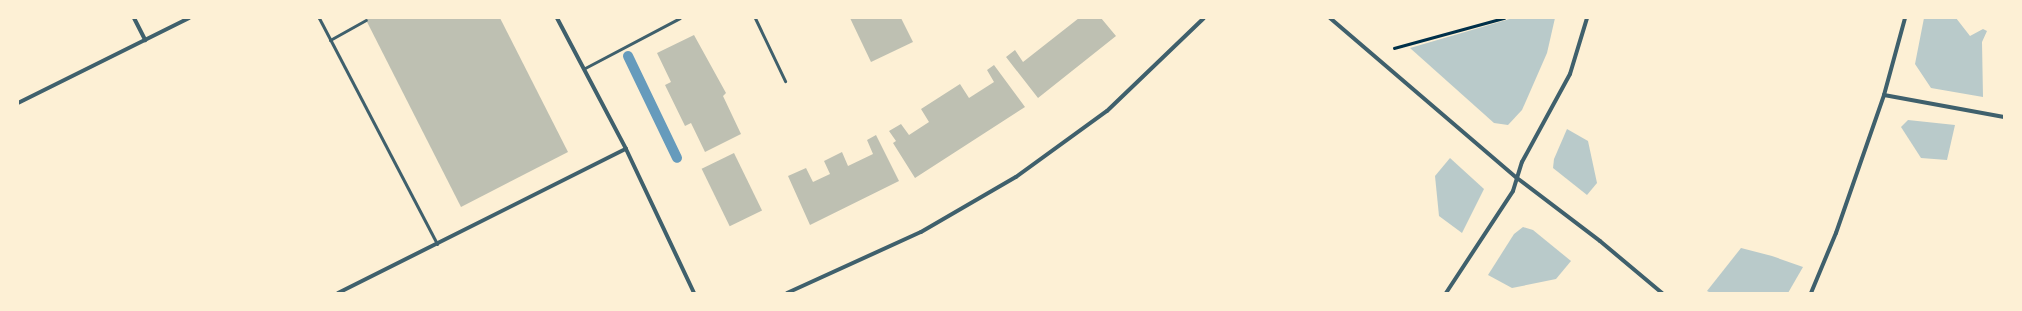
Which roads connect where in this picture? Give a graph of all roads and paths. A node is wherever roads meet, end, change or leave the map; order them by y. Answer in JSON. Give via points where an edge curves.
{"nodes":[{"id":1,"x":134,"y":18,"type":"edge"},
{"id":2,"x":188,"y":18,"type":"edge"},
{"id":3,"x":319,"y":18,"type":"edge"},
{"id":4,"x":557,"y":18,"type":"edge"},
{"id":5,"x":680,"y":18,"type":"edge"},
{"id":6,"x":755,"y":18,"type":"edge"},
{"id":7,"x":1204,"y":18,"type":"edge"},
{"id":8,"x":1330,"y":18,"type":"edge"},
{"id":9,"x":1504,"y":18,"type":"edge"},
{"id":10,"x":1587,"y":18,"type":"edge"},
{"id":11,"x":1905,"y":18,"type":"edge"},
{"id":12,"x":366,"y":20,"type":"dead end"},
{"id":13,"x":145,"y":40,"type":"junction"},
{"id":14,"x":330,"y":40,"type":"junction"},
{"id":15,"x":1393,"y":48,"type":"dead end"},
{"id":16,"x":585,"y":68,"type":"junction"},
{"id":17,"x":785,"y":81,"type":"dead end"},
{"id":18,"x":1884,"y":96,"type":"junction"},
{"id":19,"x":18,"y":103,"type":"edge"},
{"id":20,"x":2004,"y":117,"type":"edge"},
{"id":21,"x":626,"y":149,"type":"junction"},
{"id":22,"x":1517,"y":178,"type":"junction"},
{"id":23,"x":437,"y":244,"type":"junction"},
{"id":24,"x":339,"y":293,"type":"edge"},
{"id":25,"x":694,"y":293,"type":"edge"},
{"id":26,"x":787,"y":293,"type":"edge"},
{"id":27,"x":1446,"y":293,"type":"edge"},
{"id":28,"x":1662,"y":293,"type":"edge"},
{"id":29,"x":1812,"y":293,"type":"edge"}],
"edges":[{"from":1,"to":13,"type":"street"},
{"from":2,"to":13,"type":"street"},
{"from":3,"to":14,"type":"lane"},
{"from":4,"to":16,"type":"street"},
{"from":5,"to":16,"type":"lane"},
{"from":6,"to":17,"type":"lane"},
{"from":7,"to":26,"type":"street","via":[[1107,111],[1016,177],[921,232]]},
{"from":8,"to":22,"type":"street"},
{"from":9,"to":15,"type":"path"},
{"from":10,"to":22,"type":"street","via":[[1570,74],[1522,162]]},
{"from":11,"to":18,"type":"street"},
{"from":12,"to":14,"type":"lane"},
{"from":13,"to":19,"type":"street"},
{"from":14,"to":23,"type":"lane"},
{"from":16,"to":21,"type":"street"},
{"from":18,"to":20,"type":"street"},
{"from":18,"to":29,"type":"street"},
{"from":21,"to":23,"type":"street"},
{"from":21,"to":25,"type":"street"},
{"from":22,"to":27,"type":"street","via":[[1513,191]]},
{"from":22,"to":28,"type":"street"},
{"from":23,"to":24,"type":"street"}]}
